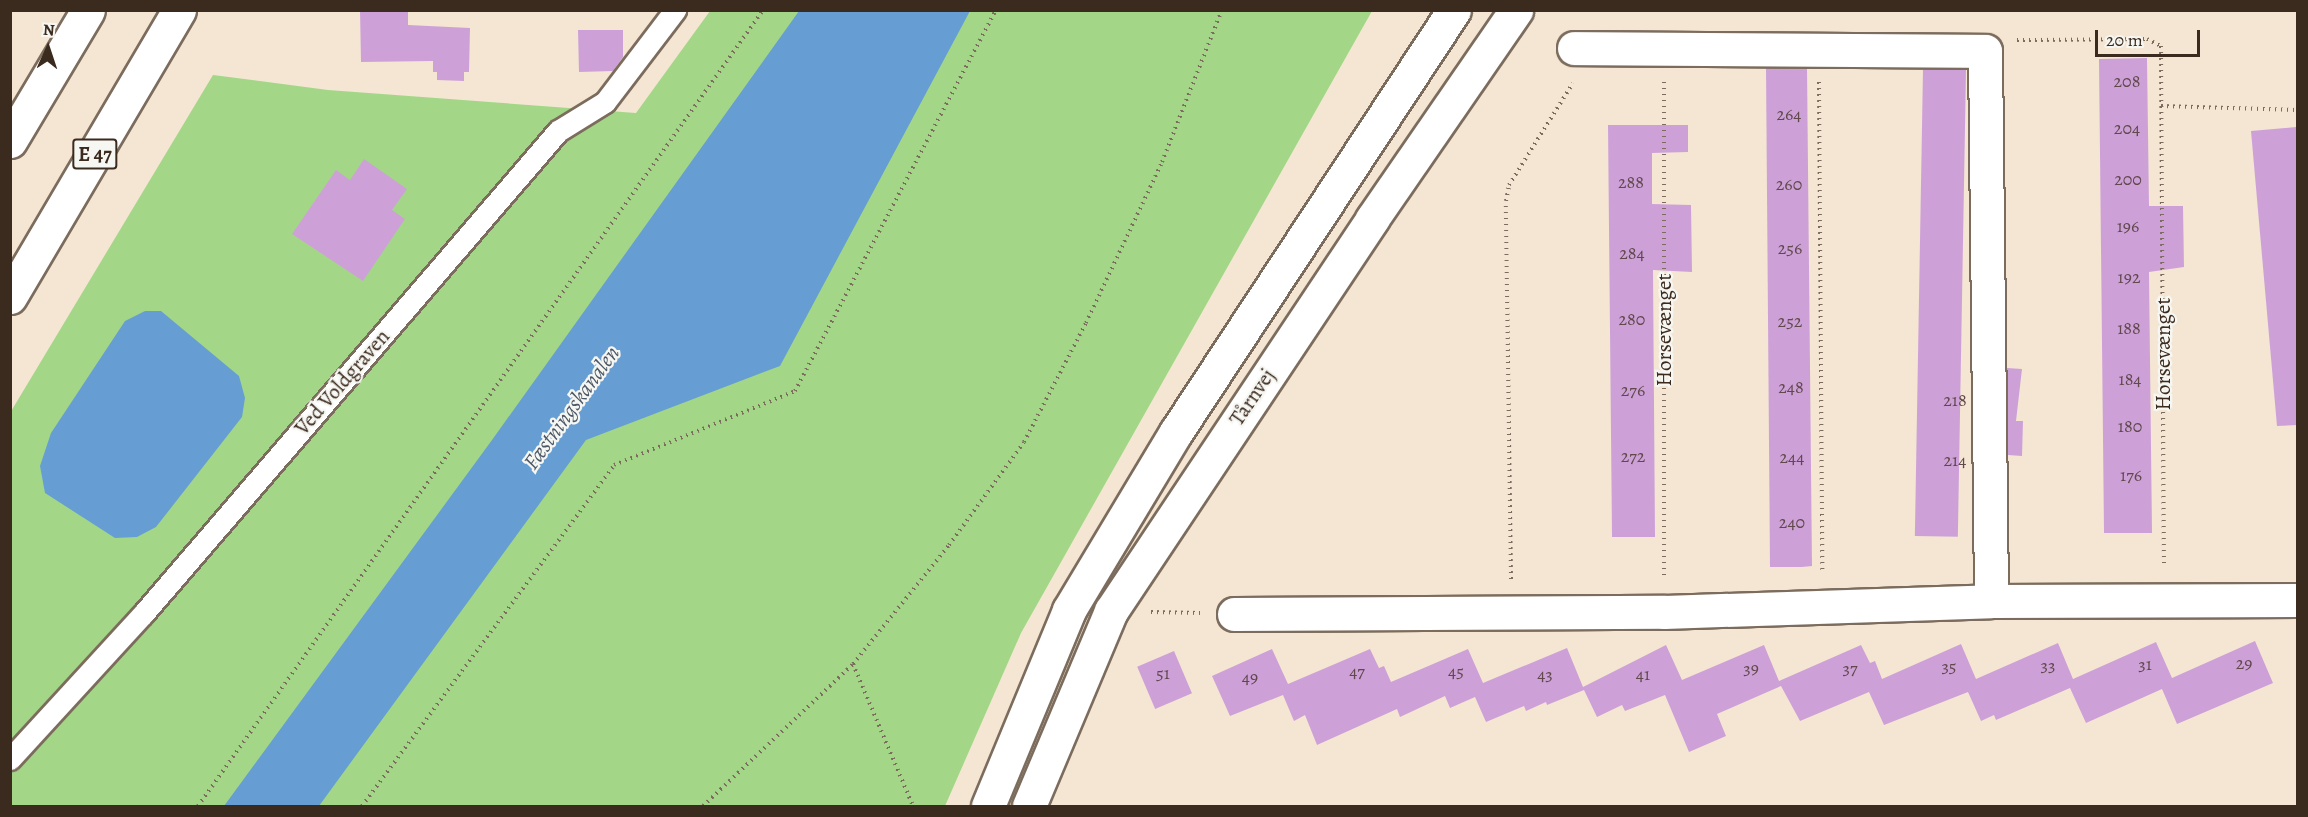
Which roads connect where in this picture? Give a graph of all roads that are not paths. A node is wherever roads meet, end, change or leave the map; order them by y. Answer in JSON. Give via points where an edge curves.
{"nodes":[{"id":1,"x":88,"y":10,"type":"edge"},
{"id":2,"x":179,"y":10,"type":"edge"},
{"id":3,"x":675,"y":10,"type":"edge"},
{"id":4,"x":1454,"y":10,"type":"edge"},
{"id":5,"x":1516,"y":10,"type":"edge"},
{"id":6,"x":1584,"y":48,"type":"road end"},
{"id":7,"x":10,"y":141,"type":"edge"},
{"id":8,"x":10,"y":297,"type":"edge"},
{"id":9,"x":2298,"y":600,"type":"edge"},
{"id":10,"x":1991,"y":601,"type":"junction"},
{"id":11,"x":1234,"y":614,"type":"road end"},
{"id":12,"x":10,"y":759,"type":"edge"},
{"id":13,"x":988,"y":807,"type":"edge"},
{"id":14,"x":1029,"y":807,"type":"edge"}],
"edges":[{"from":1,"to":7,"type":"main road"},
{"from":2,"to":8,"type":"main road","number":"E 47"},
{"from":3,"to":12,"type":"lane","name":"Ved Voldgraven","via":[[605,102],[558,131],[142,614]]},
{"from":4,"to":13,"type":"main road","name":"Tårnvej","via":[[1176,432],[1069,610]]},
{"from":5,"to":14,"type":"main road","name":"Tårnvej","via":[[1111,611]]},
{"from":6,"to":10,"type":"main road","via":[[1985,51]]},
{"from":9,"to":10,"type":"main road"},
{"from":10,"to":11,"type":"main road","via":[[1664,612]]}]}
